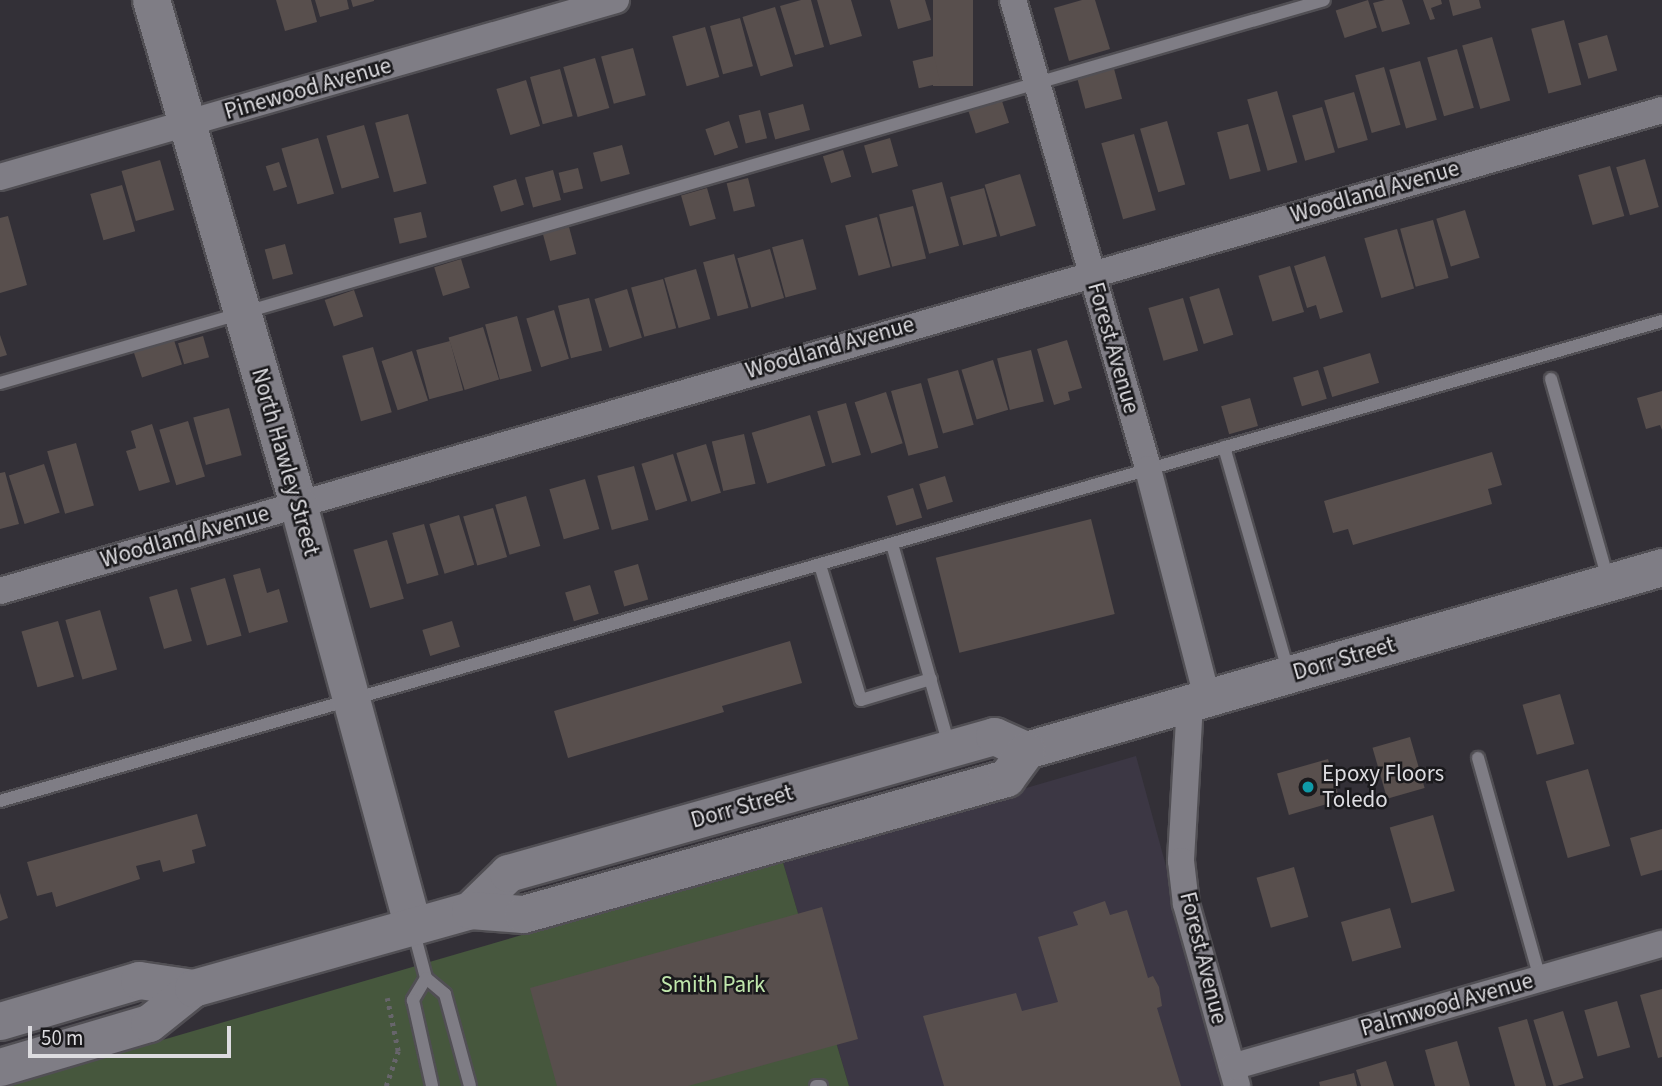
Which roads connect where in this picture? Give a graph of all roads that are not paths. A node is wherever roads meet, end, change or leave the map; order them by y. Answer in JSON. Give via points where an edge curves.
{"nodes":[{"id":1,"x":151,"y":0,"type":"edge"},
{"id":2,"x":616,"y":0,"type":"edge"},
{"id":3,"x":1013,"y":0,"type":"edge"},
{"id":4,"x":1324,"y":0,"type":"edge"},
{"id":5,"x":1038,"y":84,"type":"junction"},
{"id":6,"x":1662,"y":110,"type":"edge"},
{"id":7,"x":187,"y":124,"type":"junction"},
{"id":8,"x":0,"y":177,"type":"edge"},
{"id":9,"x":1092,"y":273,"type":"junction"},
{"id":10,"x":242,"y":313,"type":"junction"},
{"id":11,"x":1662,"y":321,"type":"edge"},
{"id":12,"x":1551,"y":379,"type":"dead end"},
{"id":13,"x":0,"y":383,"type":"edge"},
{"id":14,"x":1224,"y":447,"type":"junction"},
{"id":15,"x":1148,"y":469,"type":"junction"},
{"id":16,"x":298,"y":504,"type":"junction"},
{"id":17,"x":892,"y":544,"type":"junction"},
{"id":18,"x":820,"y":565,"type":"junction"},
{"id":19,"x":1662,"y":567,"type":"edge"},
{"id":20,"x":1609,"y":583,"type":"junction"},
{"id":21,"x":0,"y":591,"type":"edge"},
{"id":22,"x":1289,"y":674,"type":"junction"},
{"id":23,"x":931,"y":680,"type":"junction"},
{"id":24,"x":349,"y":699,"type":"junction"},
{"id":25,"x":1198,"y":700,"type":"junction"},
{"id":26,"x":950,"y":748,"type":"junction"},
{"id":27,"x":1026,"y":750,"type":"junction"},
{"id":28,"x":1478,"y":758,"type":"dead end"},
{"id":29,"x":0,"y":801,"type":"edge"},
{"id":30,"x":471,"y":910,"type":"junction"},
{"id":31,"x":413,"y":926,"type":"junction"},
{"id":32,"x":1662,"y":944,"type":"edge"},
{"id":33,"x":426,"y":978,"type":"junction"},
{"id":34,"x":1540,"y":978,"type":"junction"},
{"id":35,"x":193,"y":988,"type":"junction"},
{"id":36,"x":0,"y":1021,"type":"edge"},
{"id":37,"x":0,"y":1068,"type":"edge"},
{"id":38,"x":1234,"y":1077,"type":"edge"},
{"id":39,"x":432,"y":1086,"type":"edge"},
{"id":40,"x":470,"y":1086,"type":"edge"}],
"edges":[{"from":1,"to":7,"type":"main road","name":"North Hawley Street"},
{"from":2,"to":7,"type":"street","name":"Pinewood Avenue"},
{"from":3,"to":5,"type":"street","name":"Forest Avenue"},
{"from":4,"to":5,"type":"lane"},
{"from":5,"to":9,"type":"street","name":"Forest Avenue"},
{"from":5,"to":10,"type":"lane"},
{"from":6,"to":9,"type":"street","name":"Woodland Avenue"},
{"from":7,"to":8,"type":"street","name":"Pinewood Avenue"},
{"from":7,"to":10,"type":"main road","name":"North Hawley Street"},
{"from":9,"to":15,"type":"street","name":"Forest Avenue"},
{"from":9,"to":16,"type":"street","name":"Woodland Avenue"},
{"from":10,"to":13,"type":"lane"},
{"from":10,"to":16,"type":"main road","name":"North Hawley Street"},
{"from":11,"to":14,"type":"lane"},
{"from":12,"to":20,"type":"lane"},
{"from":14,"to":15,"type":"lane"},
{"from":14,"to":22,"type":"lane"},
{"from":15,"to":17,"type":"lane"},
{"from":15,"to":25,"type":"street","name":"Forest Avenue"},
{"from":16,"to":21,"type":"street","name":"Woodland Avenue"},
{"from":16,"to":24,"type":"main road","name":"North Hawley Street"},
{"from":17,"to":18,"type":"lane"},
{"from":17,"to":23,"type":"lane"},
{"from":18,"to":23,"type":"lane","via":[[861,700]]},
{"from":18,"to":24,"type":"lane"},
{"from":19,"to":20,"type":"main road","name":"Dorr Street"},
{"from":20,"to":22,"type":"main road","name":"Dorr Street"},
{"from":22,"to":25,"type":"main road","name":"Dorr Street"},
{"from":23,"to":26,"type":"lane"},
{"from":24,"to":29,"type":"lane"},
{"from":24,"to":31,"type":"main road","name":"North Hawley Street"},
{"from":25,"to":27,"type":"main road","name":"Dorr Street"},
{"from":25,"to":38,"type":"street","name":"Forest Avenue","via":[[1181,862],[1186,904]]},
{"from":26,"to":27,"type":"main road","name":"Dorr Street","via":[[994,736]]},
{"from":26,"to":30,"type":"main road","name":"Dorr Street","via":[[508,873]]},
{"from":27,"to":30,"type":"main road","name":"Dorr Street","via":[[1006,778],[523,914]]},
{"from":28,"to":34,"type":"lane"},
{"from":30,"to":31,"type":"main road","name":"Dorr Street"},
{"from":31,"to":33,"type":"lane"},
{"from":31,"to":35,"type":"main road","name":"Dorr Street"},
{"from":32,"to":34,"type":"street","name":"Palmwood Avenue"},
{"from":33,"to":39,"type":"lane","via":[[413,1000]]},
{"from":33,"to":40,"type":"lane","via":[[445,994]]},
{"from":34,"to":38,"type":"street","name":"Palmwood Avenue"},
{"from":35,"to":36,"type":"main road","name":"Dorr Street","via":[[139,980]]},
{"from":35,"to":37,"type":"main road","name":"Dorr Street","via":[[149,1023]]}]}
